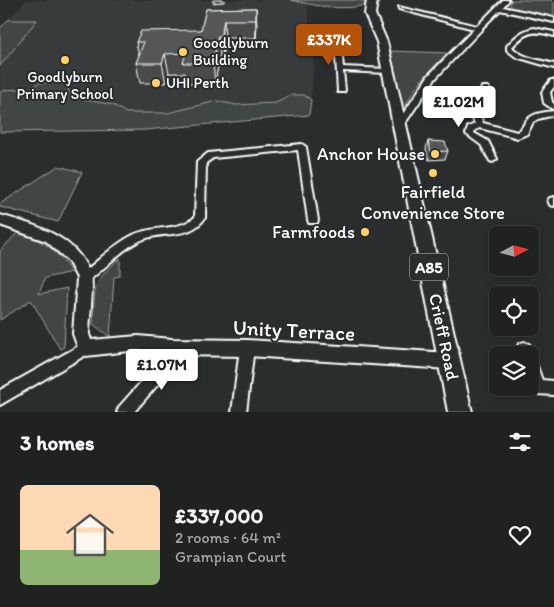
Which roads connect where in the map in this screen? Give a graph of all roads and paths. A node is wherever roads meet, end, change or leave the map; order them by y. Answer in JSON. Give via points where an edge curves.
{"nodes":[{"id":1,"x":372,"y":0,"type":"edge"},
{"id":2,"x":506,"y":0,"type":"edge"},
{"id":3,"x":401,"y":8,"type":"dead end"},
{"id":4,"x":500,"y":8,"type":"junction"},
{"id":5,"x":554,"y":20,"type":"edge"},
{"id":6,"x":480,"y":28,"type":"junction"},
{"id":7,"x":554,"y":34,"type":"edge"},
{"id":8,"x":338,"y":40,"type":"dead end"},
{"id":9,"x":554,"y":66,"type":"edge"},
{"id":10,"x":340,"y":69,"type":"junction"},
{"id":11,"x":388,"y":71,"type":"junction"},
{"id":12,"x":554,"y":83,"type":"edge"},
{"id":13,"x":485,"y":89,"type":"dead end"},
{"id":14,"x":341,"y":90,"type":"dead end"},
{"id":15,"x":554,"y":108,"type":"edge"},
{"id":16,"x":554,"y":113,"type":"edge"},
{"id":17,"x":400,"y":122,"type":"junction"},
{"id":18,"x":479,"y":125,"type":"junction"},
{"id":19,"x":493,"y":159,"type":"dead end"},
{"id":20,"x":0,"y":220,"type":"edge"},
{"id":21,"x":313,"y":220,"type":"dead end"},
{"id":22,"x":84,"y":278,"type":"junction"},
{"id":23,"x":86,"y":348,"type":"junction"},
{"id":24,"x":172,"y":348,"type":"junction"},
{"id":25,"x":247,"y":348,"type":"junction"},
{"id":26,"x":449,"y":361,"type":"junction"},
{"id":27,"x":539,"y":387,"type":"edge"},
{"id":28,"x":554,"y":388,"type":"edge"},
{"id":29,"x":0,"y":398,"type":"edge"},
{"id":30,"x":124,"y":412,"type":"edge"},
{"id":31,"x":239,"y":412,"type":"edge"},
{"id":32,"x":460,"y":412,"type":"edge"}],
"edges":[{"from":1,"to":11,"type":"main road","name":"Crieff Road","number":"A85","via":[[370,14],[380,34]]},
{"from":2,"to":4,"type":"street"},
{"from":3,"to":6,"type":"street"},
{"from":4,"to":5,"type":"street"},
{"from":4,"to":6,"type":"street"},
{"from":6,"to":17,"type":"street","via":[[431,78],[421,90],[412,112]]},
{"from":7,"to":9,"type":"street","via":[[535,29],[525,31],[510,47],[518,56]]},
{"from":8,"to":10,"type":"street"},
{"from":10,"to":11,"type":"street"},
{"from":10,"to":14,"type":"street"},
{"from":11,"to":17,"type":"main road","name":"Crieff Road","number":"A85"},
{"from":12,"to":15,"type":"street","via":[[546,92],[548,103]]},
{"from":13,"to":18,"type":"street","via":[[476,116]]},
{"from":16,"to":18,"type":"street","via":[[535,117],[518,135]]},
{"from":17,"to":26,"type":"main road","name":"Crieff Road","number":"A85"},
{"from":18,"to":19,"type":"street","via":[[471,129],[470,134],[485,143]]},
{"from":20,"to":22,"type":"street","via":[[52,237],[73,257]]},
{"from":21,"to":22,"type":"street","via":[[302,147],[211,155],[202,162],[200,218],[194,225],[141,235]]},
{"from":22,"to":23,"type":"street","via":[[81,334]]},
{"from":23,"to":24,"type":"street","name":"Unity Terrace","via":[[138,343]]},
{"from":23,"to":29,"type":"street","name":"Unity Terrace"},
{"from":24,"to":25,"type":"street","name":"Unity Terrace"},
{"from":24,"to":30,"type":"street","via":[[155,377]]},
{"from":25,"to":26,"type":"street","name":"Unity Terrace"},
{"from":25,"to":31,"type":"street"},
{"from":26,"to":32,"type":"main road","name":"Crieff Road","number":"A85"},
{"from":27,"to":28,"type":"street"}]}
